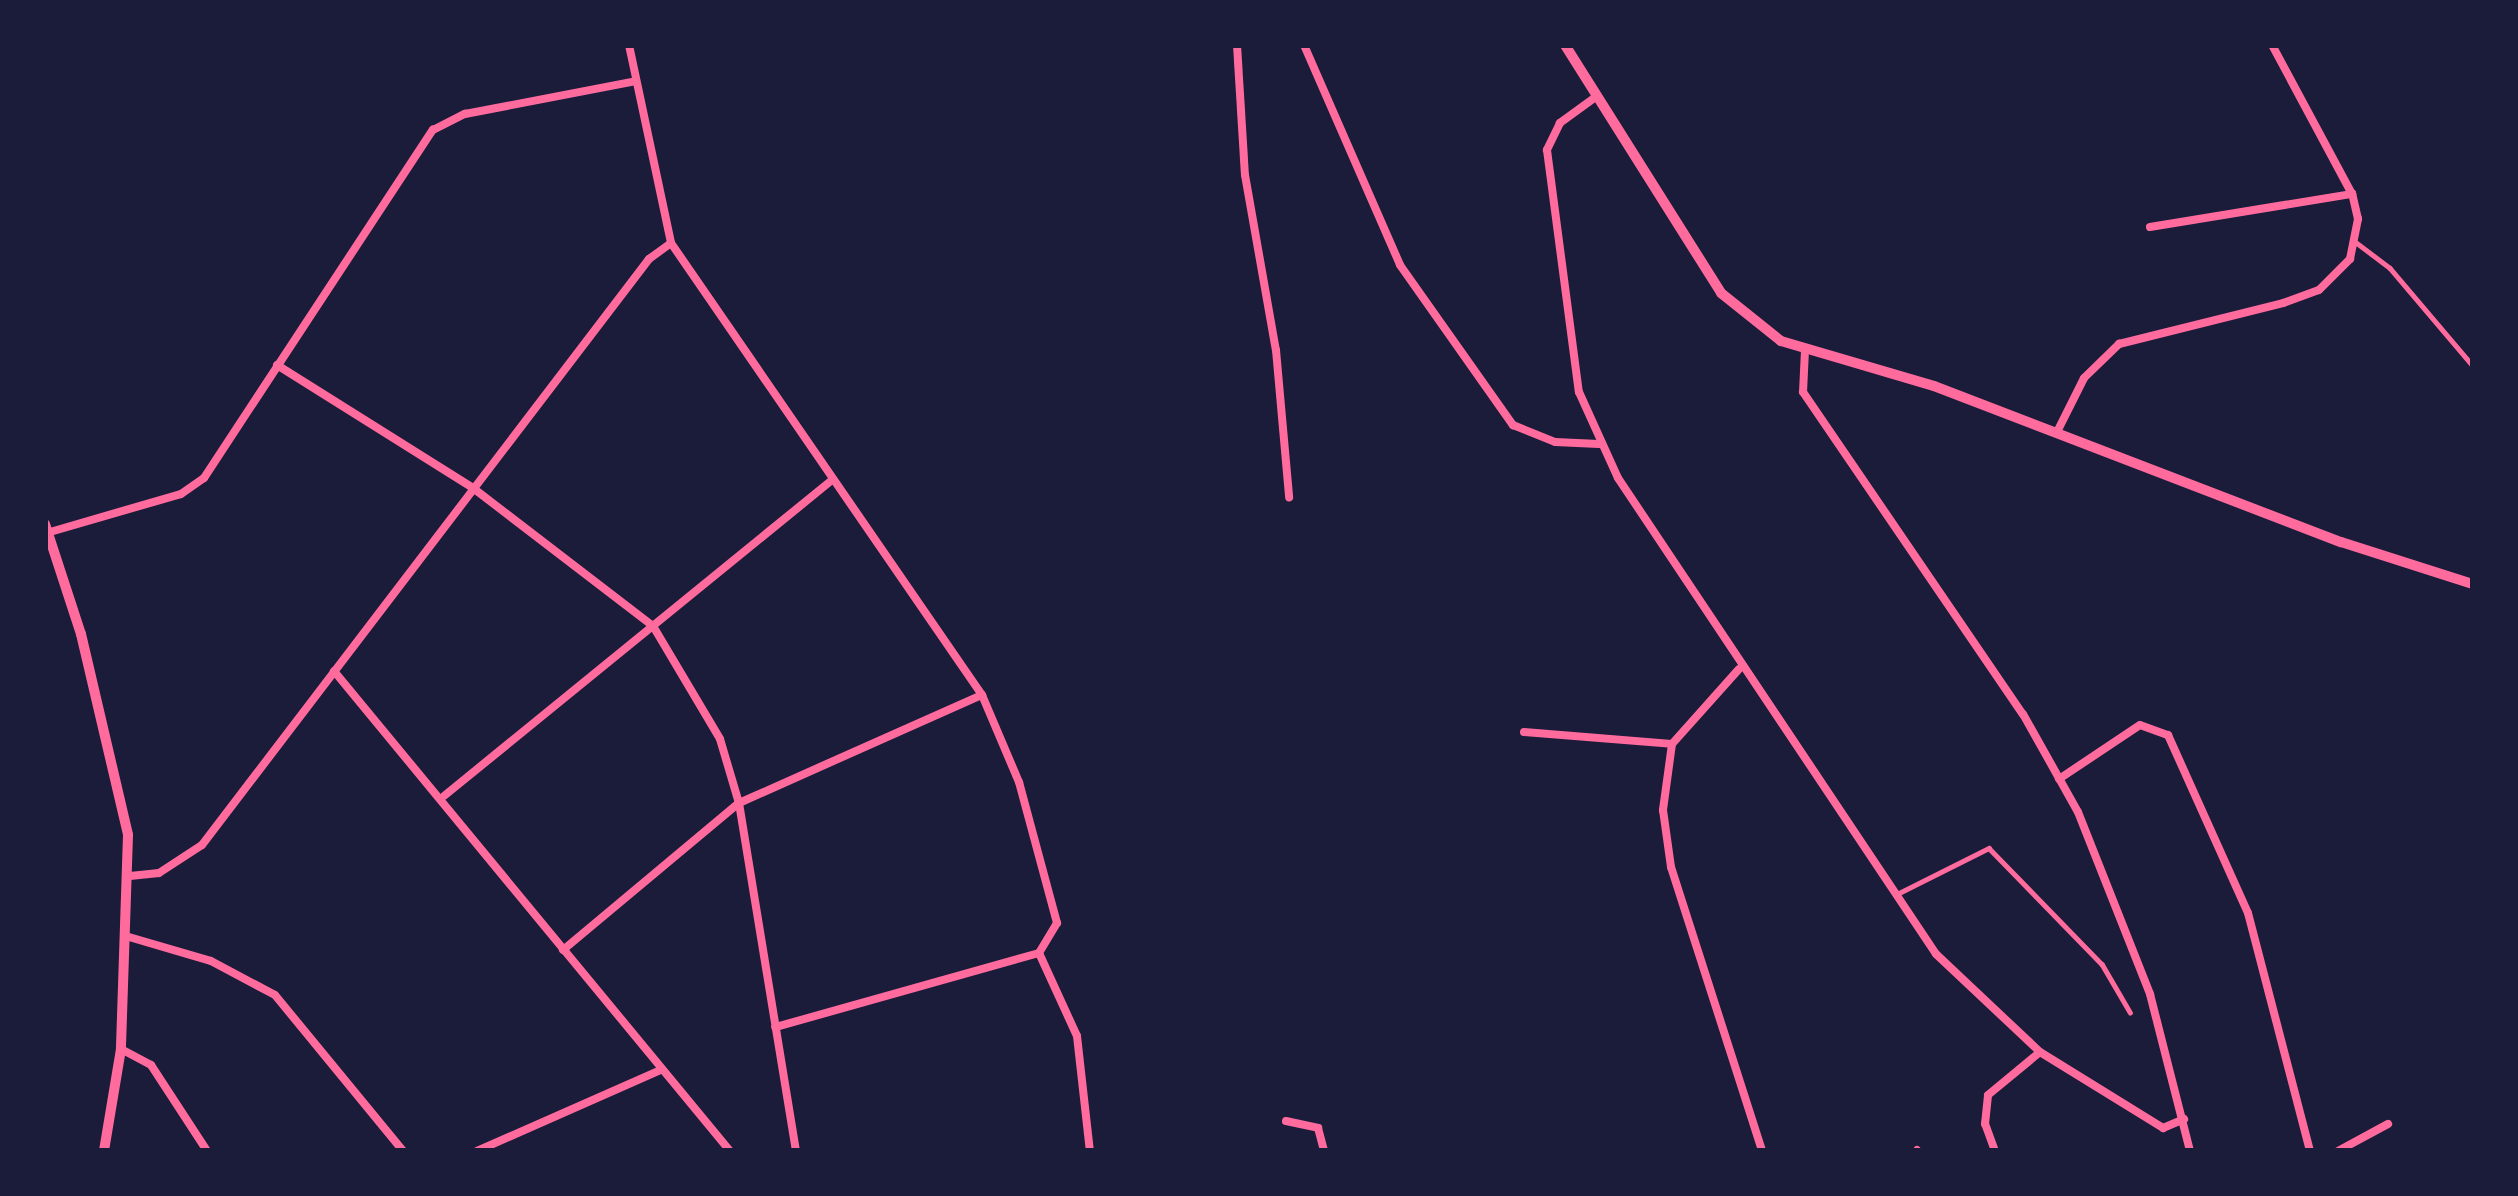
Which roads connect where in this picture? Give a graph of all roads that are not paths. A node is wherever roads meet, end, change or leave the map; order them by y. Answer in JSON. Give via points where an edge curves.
{"nodes":[{"id":1,"x":629,"y":45,"type":"edge"},
{"id":2,"x":1237,"y":45,"type":"edge"},
{"id":3,"x":1304,"y":45,"type":"edge"},
{"id":4,"x":1565,"y":45,"type":"edge"},
{"id":5,"x":2272,"y":45,"type":"edge"},
{"id":6,"x":636,"y":80,"type":"junction"},
{"id":7,"x":1597,"y":96,"type":"junction"},
{"id":8,"x":2352,"y":194,"type":"junction"},
{"id":9,"x":2150,"y":227,"type":"dead end"},
{"id":10,"x":671,"y":243,"type":"junction"},
{"id":11,"x":2356,"y":243,"type":"junction"},
{"id":12,"x":1805,"y":350,"type":"junction"},
{"id":13,"x":277,"y":365,"type":"junction"},
{"id":14,"x":2473,"y":366,"type":"edge"},
{"id":15,"x":2057,"y":432,"type":"junction"},
{"id":16,"x":1600,"y":445,"type":"junction"},
{"id":17,"x":832,"y":480,"type":"junction"},
{"id":18,"x":473,"y":488,"type":"junction"},
{"id":19,"x":1288,"y":497,"type":"dead end"},
{"id":20,"x":47,"y":528,"type":"edge"},
{"id":21,"x":2473,"y":584,"type":"edge"},
{"id":22,"x":653,"y":626,"type":"junction"},
{"id":23,"x":1739,"y":668,"type":"junction"},
{"id":24,"x":334,"y":671,"type":"junction"},
{"id":25,"x":982,"y":695,"type":"junction"},
{"id":26,"x":1524,"y":732,"type":"dead end"},
{"id":27,"x":1672,"y":745,"type":"junction"},
{"id":28,"x":2059,"y":779,"type":"junction"},
{"id":29,"x":444,"y":796,"type":"junction"},
{"id":30,"x":739,"y":803,"type":"junction"},
{"id":31,"x":130,"y":876,"type":"junction"},
{"id":32,"x":1895,"y":895,"type":"junction"},
{"id":33,"x":129,"y":938,"type":"junction"},
{"id":34,"x":563,"y":950,"type":"junction"},
{"id":35,"x":1039,"y":953,"type":"junction"},
{"id":36,"x":2130,"y":1012,"type":"dead end"},
{"id":37,"x":775,"y":1027,"type":"junction"},
{"id":38,"x":121,"y":1049,"type":"junction"},
{"id":39,"x":2041,"y":1052,"type":"junction"},
{"id":40,"x":661,"y":1070,"type":"junction"},
{"id":41,"x":2184,"y":1120,"type":"junction"},
{"id":42,"x":1286,"y":1121,"type":"dead end"},
{"id":43,"x":2387,"y":1124,"type":"dead end"},
{"id":44,"x":104,"y":1151,"type":"edge"},
{"id":45,"x":206,"y":1151,"type":"edge"},
{"id":46,"x":403,"y":1151,"type":"edge"},
{"id":47,"x":477,"y":1151,"type":"edge"},
{"id":48,"x":730,"y":1151,"type":"edge"},
{"id":49,"x":796,"y":1151,"type":"edge"},
{"id":50,"x":1090,"y":1151,"type":"edge"},
{"id":51,"x":1324,"y":1151,"type":"edge"},
{"id":52,"x":1762,"y":1151,"type":"edge"},
{"id":53,"x":1995,"y":1151,"type":"edge"},
{"id":54,"x":2190,"y":1151,"type":"edge"},
{"id":55,"x":2310,"y":1151,"type":"edge"},
{"id":56,"x":2338,"y":1151,"type":"edge"}],
"edges":[{"from":1,"to":6,"type":"street"},
{"from":2,"to":19,"type":"street","via":[[1245,175],[1276,350]]},
{"from":3,"to":16,"type":"street","via":[[1400,265],[1513,425],[1555,442]]},
{"from":4,"to":7,"type":"main road"},
{"from":5,"to":8,"type":"street"},
{"from":6,"to":10,"type":"street"},
{"from":6,"to":13,"type":"street","via":[[465,114],[434,130]]},
{"from":7,"to":12,"type":"main road","via":[[1721,292],[1756,326]]},
{"from":7,"to":16,"type":"street","via":[[1560,123],[1547,150],[1567,332]]},
{"from":8,"to":9,"type":"street"},
{"from":8,"to":11,"type":"street"},
{"from":10,"to":17,"type":"street"},
{"from":10,"to":18,"type":"street","via":[[649,260]]},
{"from":11,"to":14,"type":"lane","via":[[2390,268]]},
{"from":11,"to":15,"type":"street","via":[[2319,290],[2119,344],[2084,378]]},
{"from":12,"to":15,"type":"main road","via":[[1902,375]]},
{"from":12,"to":28,"type":"street","via":[[1803,392]]},
{"from":13,"to":18,"type":"street"},
{"from":13,"to":20,"type":"street","via":[[195,486]]},
{"from":15,"to":21,"type":"main road"},
{"from":16,"to":23,"type":"street"},
{"from":17,"to":22,"type":"street"},
{"from":17,"to":25,"type":"street"},
{"from":18,"to":22,"type":"street"},
{"from":18,"to":24,"type":"street"},
{"from":20,"to":31,"type":"main road","via":[[111,748]]},
{"from":22,"to":29,"type":"street"},
{"from":22,"to":30,"type":"street","via":[[720,739]]},
{"from":23,"to":27,"type":"street"},
{"from":23,"to":32,"type":"street"},
{"from":24,"to":29,"type":"street"},
{"from":24,"to":31,"type":"street","via":[[202,845],[159,873]]},
{"from":25,"to":30,"type":"street"},
{"from":25,"to":35,"type":"street","via":[[1019,782],[1057,923]]},
{"from":26,"to":27,"type":"street"},
{"from":27,"to":52,"type":"street","via":[[1663,810],[1671,867]]},
{"from":28,"to":41,"type":"street","via":[[2150,994]]},
{"from":28,"to":55,"type":"street","via":[[2140,725],[2168,735],[2248,913]]},
{"from":29,"to":34,"type":"street"},
{"from":30,"to":34,"type":"street"},
{"from":30,"to":37,"type":"street"},
{"from":31,"to":33,"type":"main road"},
{"from":32,"to":36,"type":"lane","via":[[1989,848],[2108,971]]},
{"from":32,"to":39,"type":"street","via":[[1965,986]]},
{"from":33,"to":38,"type":"main road"},
{"from":33,"to":46,"type":"street","via":[[211,961],[275,994]]},
{"from":34,"to":40,"type":"street"},
{"from":35,"to":37,"type":"street"},
{"from":35,"to":50,"type":"street","via":[[1077,1036]]},
{"from":37,"to":49,"type":"street"},
{"from":38,"to":44,"type":"main road"},
{"from":38,"to":45,"type":"street","via":[[151,1065]]},
{"from":39,"to":41,"type":"street","via":[[2163,1128]]},
{"from":39,"to":53,"type":"street","via":[[1988,1095],[1984,1124]]},
{"from":40,"to":47,"type":"street"},
{"from":40,"to":48,"type":"street"},
{"from":41,"to":54,"type":"street"},
{"from":42,"to":51,"type":"street","via":[[1318,1128]]},
{"from":43,"to":56,"type":"street"}]}
